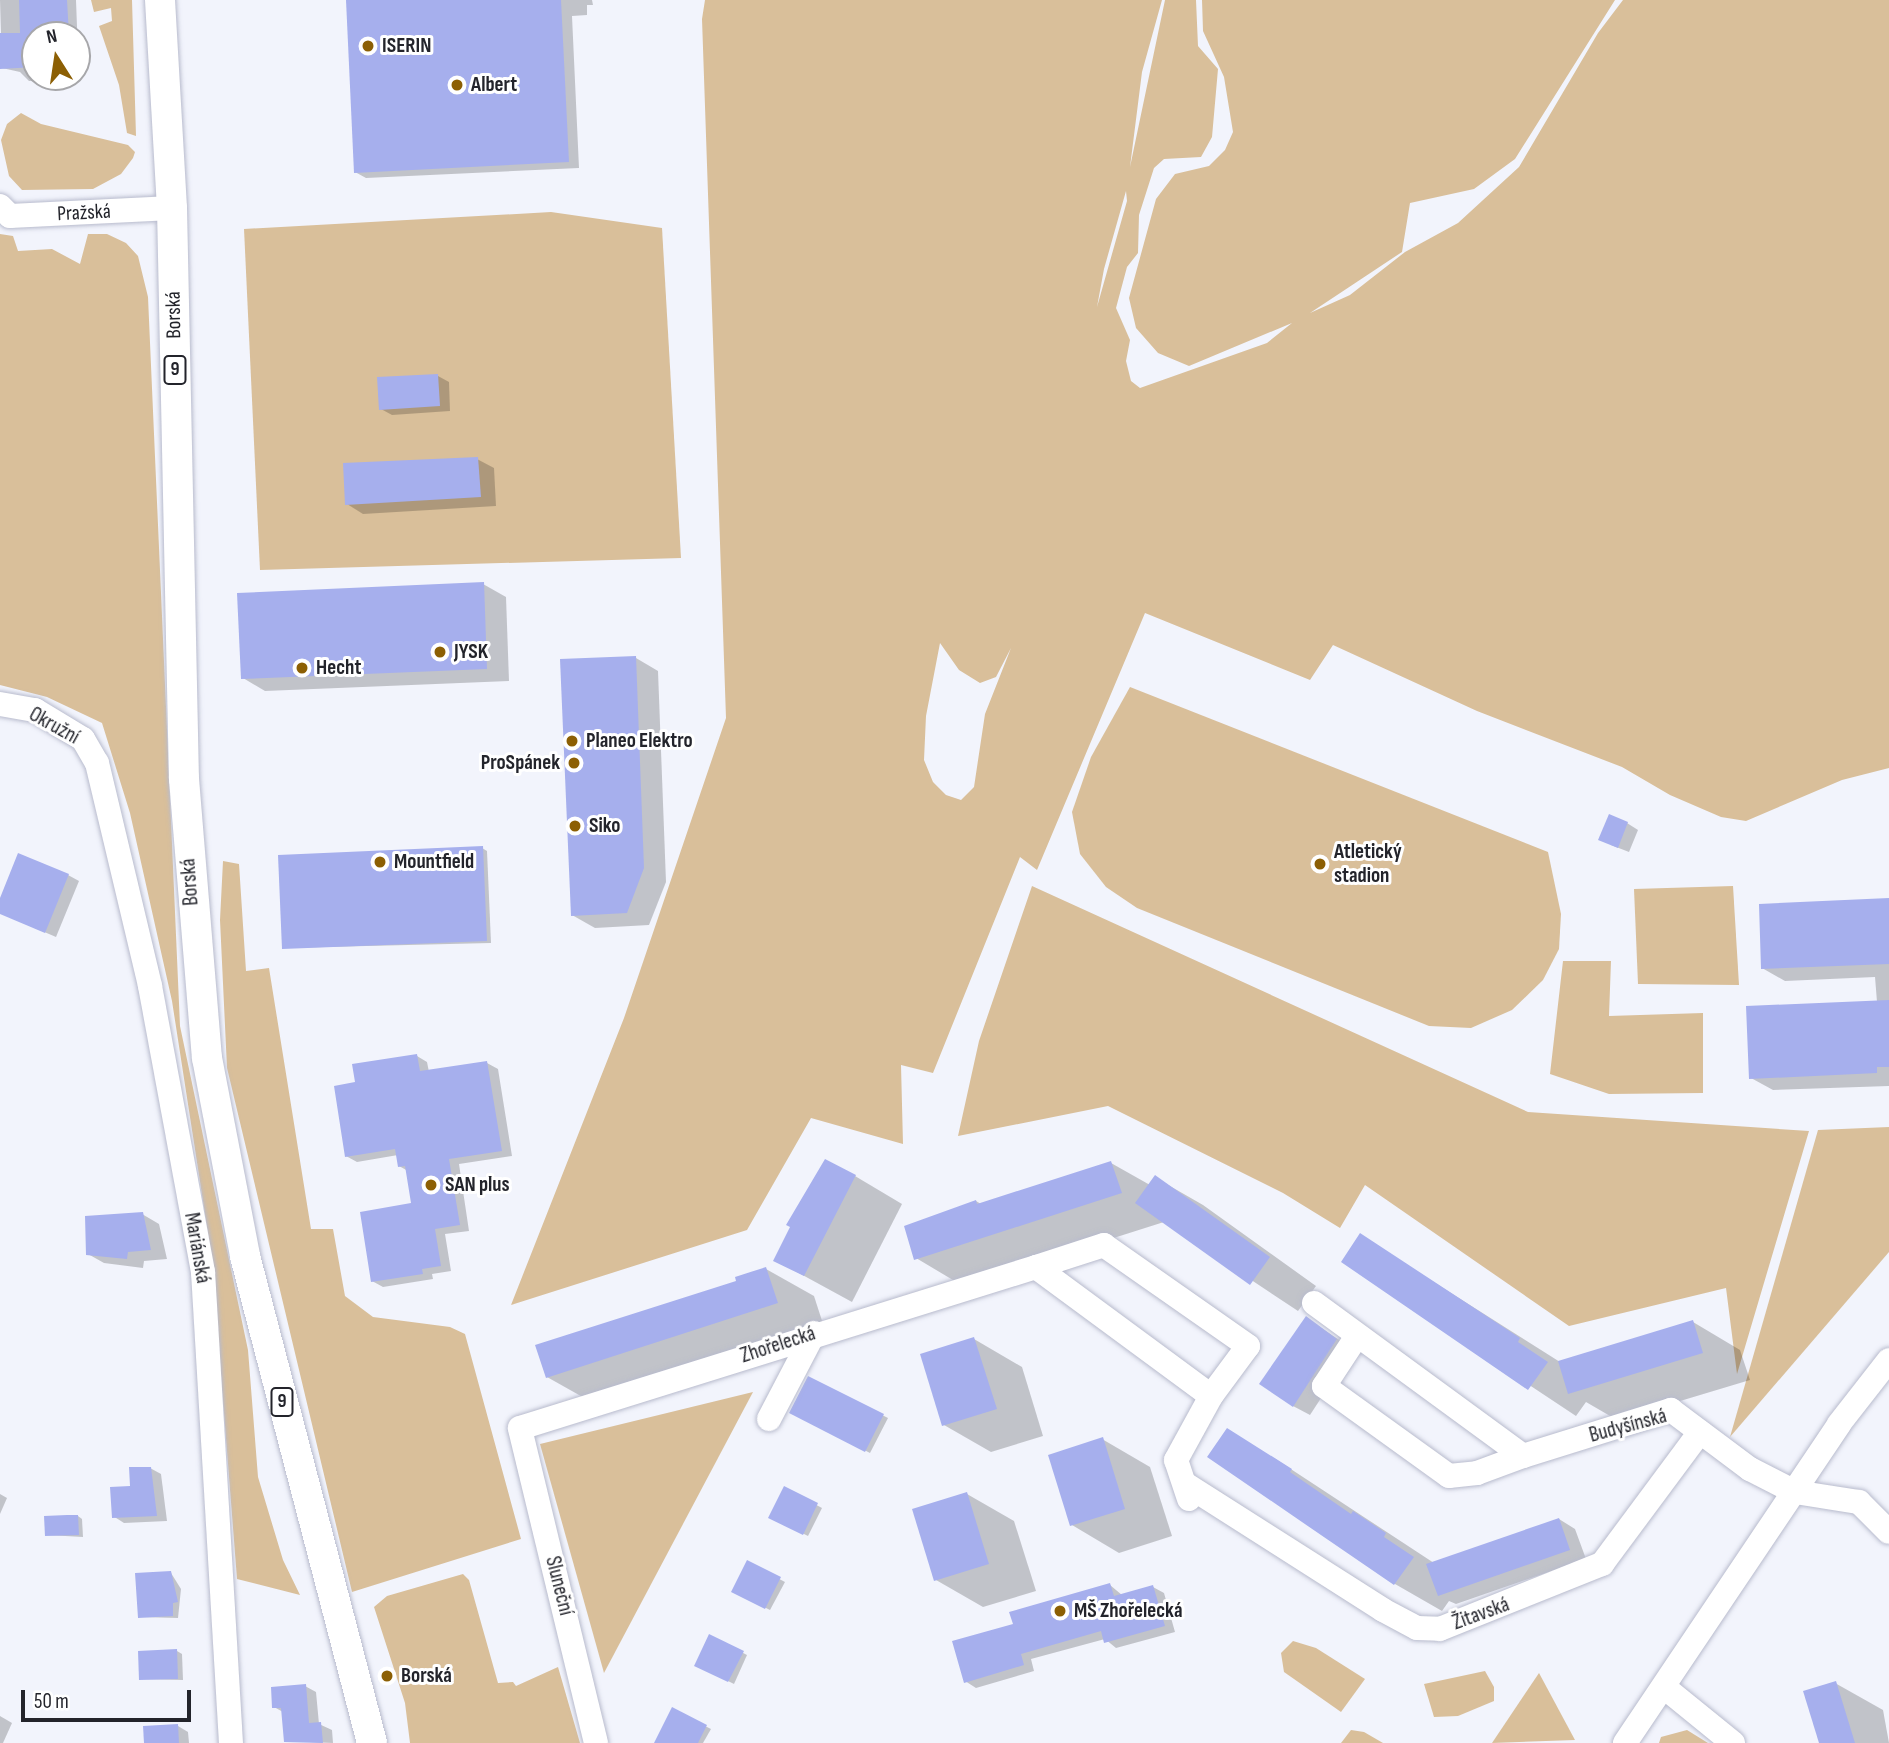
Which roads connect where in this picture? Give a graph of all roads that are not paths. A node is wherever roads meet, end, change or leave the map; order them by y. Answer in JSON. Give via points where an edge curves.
{"nodes":[{"id":1,"x":160,"y":0,"type":"edge"},
{"id":2,"x":0,"y":206,"type":"edge"},
{"id":3,"x":172,"y":208,"type":"junction"},
{"id":4,"x":0,"y":704,"type":"edge"},
{"id":5,"x":97,"y":762,"type":"joint"},
{"id":6,"x":1037,"y":1267,"type":"junction"},
{"id":7,"x":1314,"y":1303,"type":"dead end"},
{"id":8,"x":814,"y":1333,"type":"junction"},
{"id":9,"x":1357,"y":1336,"type":"junction"},
{"id":10,"x":1889,"y":1360,"type":"edge"},
{"id":11,"x":1211,"y":1396,"type":"junction"},
{"id":12,"x":769,"y":1419,"type":"dead end"},
{"id":13,"x":520,"y":1428,"type":"joint"},
{"id":14,"x":1700,"y":1432,"type":"junction"},
{"id":15,"x":1523,"y":1456,"type":"junction"},
{"id":16,"x":1795,"y":1492,"type":"junction"},
{"id":17,"x":1189,"y":1494,"type":"joint"},
{"id":18,"x":1889,"y":1532,"type":"edge"},
{"id":19,"x":1664,"y":1687,"type":"junction"},
{"id":20,"x":231,"y":1743,"type":"edge"},
{"id":21,"x":372,"y":1743,"type":"edge"},
{"id":22,"x":596,"y":1743,"type":"edge"},
{"id":23,"x":1625,"y":1743,"type":"edge"},
{"id":24,"x":1732,"y":1743,"type":"edge"}],
"edges":[{"from":1,"to":3,"type":"main road","name":"Borská","number":"9"},
{"from":2,"to":3,"type":"street","name":"Pražská","via":[[10,216]]},
{"from":3,"to":21,"type":"main road","name":"Borská","number":"9","via":[[184,779],[207,1058],[245,1256]]},
{"from":4,"to":5,"type":"street","name":"Okružní","via":[[35,710],[83,739]]},
{"from":5,"to":20,"type":"street","name":"Mariánská","via":[[150,986],[203,1272]]},
{"from":6,"to":8,"type":"street","name":"Zhořelecká"},
{"from":6,"to":11,"type":"street"},
{"from":6,"to":11,"type":"street","name":"Zhořelecká","via":[[1104,1245],[1248,1346]]},
{"from":7,"to":9,"type":"street"},
{"from":8,"to":12,"type":"street"},
{"from":8,"to":13,"type":"street","name":"Zhořelecká"},
{"from":9,"to":15,"type":"street"},
{"from":9,"to":15,"type":"street","name":"Budyšínská","via":[[1324,1386],[1450,1476],[1478,1473]]},
{"from":10,"to":16,"type":"street","via":[[1839,1424]]},
{"from":11,"to":17,"type":"street","name":"Zhořelecká","via":[[1176,1460]]},
{"from":13,"to":22,"type":"street","name":"Sluneční"},
{"from":14,"to":15,"type":"street","name":"Budyšínská","via":[[1671,1410]]},
{"from":14,"to":16,"type":"street","name":"Budyšínská","via":[[1750,1469]]},
{"from":14,"to":17,"type":"street","name":"Žitavská","via":[[1602,1564],[1440,1629],[1417,1628],[1383,1610]]},
{"from":16,"to":18,"type":"street","name":"Budyšínská","via":[[1859,1502]]},
{"from":16,"to":19,"type":"street"},
{"from":19,"to":23,"type":"street"},
{"from":19,"to":24,"type":"street"}]}
